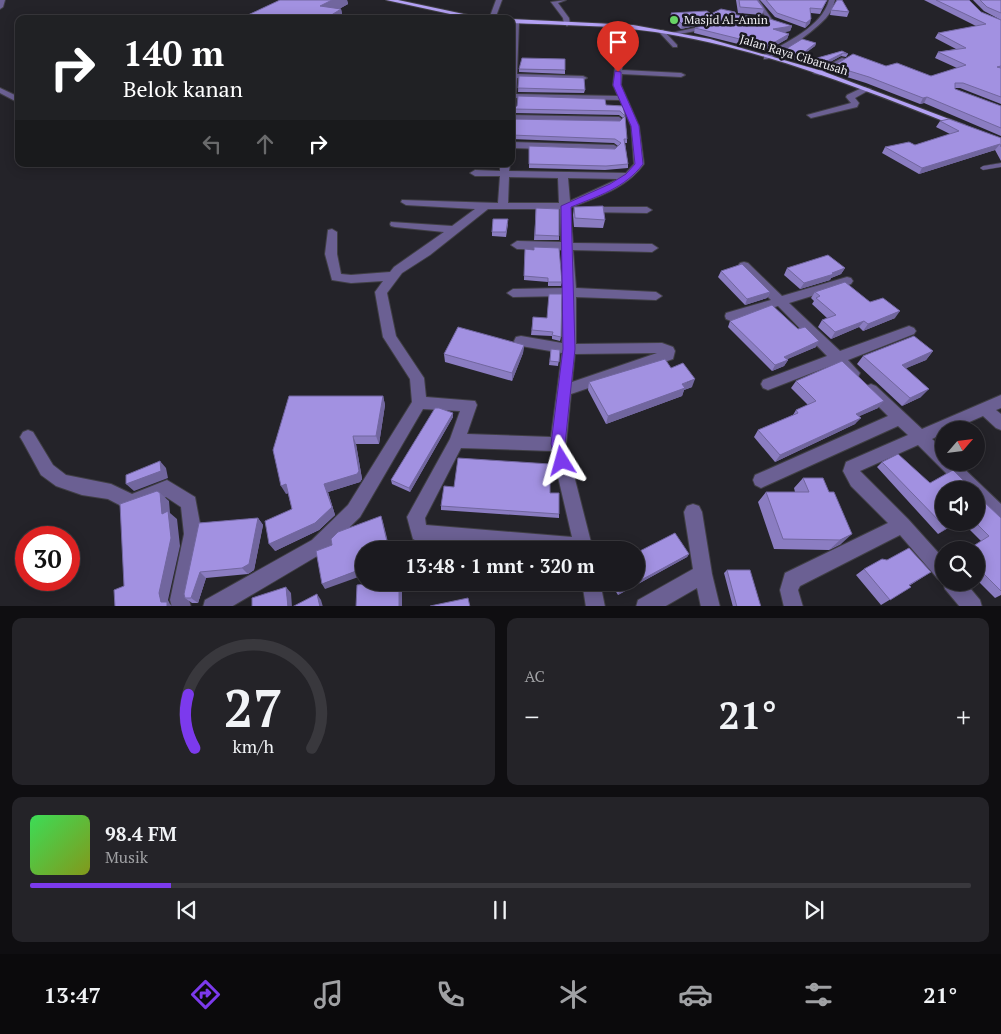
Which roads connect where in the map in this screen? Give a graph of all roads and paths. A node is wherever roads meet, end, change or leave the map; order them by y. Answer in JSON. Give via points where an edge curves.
{"nodes":[{"id":1,"x":2,"y":0,"type":"edge"},
{"id":2,"x":390,"y":0,"type":"edge"},
{"id":3,"x":499,"y":0,"type":"edge"},
{"id":4,"x":563,"y":0,"type":"edge"},
{"id":5,"x":756,"y":0,"type":"edge"},
{"id":6,"x":832,"y":0,"type":"edge"},
{"id":7,"x":0,"y":7,"type":"edge"},
{"id":8,"x":464,"y":15,"type":"edge"},
{"id":9,"x":493,"y":15,"type":"edge"},
{"id":10,"x":515,"y":22,"type":"edge"},
{"id":11,"x":778,"y":23,"type":"edge"},
{"id":12,"x":567,"y":24,"type":"junction"},
{"id":13,"x":606,"y":26,"type":"junction"},
{"id":14,"x":699,"y":28,"type":"edge"},
{"id":15,"x":794,"y":28,"type":"edge"},
{"id":16,"x":661,"y":31,"type":"junction"},
{"id":17,"x":805,"y":32,"type":"junction"},
{"id":18,"x":674,"y":33,"type":"junction"},
{"id":19,"x":675,"y":46,"type":"dead end"},
{"id":20,"x":767,"y":57,"type":"junction"},
{"id":21,"x":845,"y":60,"type":"edge"},
{"id":22,"x":618,"y":72,"type":"junction"},
{"id":23,"x":817,"y":73,"type":"junction"},
{"id":24,"x":681,"y":75,"type":"dead end"},
{"id":25,"x":515,"y":76,"type":"edge"},
{"id":26,"x":583,"y":78,"type":"edge"},
{"id":27,"x":0,"y":90,"type":"edge"},
{"id":28,"x":867,"y":90,"type":"junction"},
{"id":29,"x":515,"y":96,"type":"edge"},
{"id":30,"x":621,"y":98,"type":"junction"},
{"id":31,"x":15,"y":99,"type":"edge"},
{"id":32,"x":811,"y":116,"type":"dead end"},
{"id":33,"x":515,"y":118,"type":"edge"},
{"id":34,"x":619,"y":120,"type":"edge"},
{"id":35,"x":970,"y":129,"type":"edge"},
{"id":36,"x":515,"y":145,"type":"edge"},
{"id":37,"x":614,"y":148,"type":"edge"},
{"id":38,"x":1001,"y":166,"type":"edge"},
{"id":39,"x":983,"y":168,"type":"dead end"},
{"id":40,"x":505,"y":169,"type":"edge"},
{"id":41,"x":475,"y":173,"type":"dead end"},
{"id":42,"x":563,"y":176,"type":"junction"},
{"id":43,"x":629,"y":176,"type":"junction"},
{"id":44,"x":406,"y":202,"type":"dead end"},
{"id":45,"x":484,"y":206,"type":"junction"},
{"id":46,"x":503,"y":206,"type":"junction"},
{"id":47,"x":566,"y":208,"type":"junction"},
{"id":48,"x":647,"y":210,"type":"dead end"},
{"id":49,"x":395,"y":224,"type":"dead end"},
{"id":50,"x":455,"y":230,"type":"junction"},
{"id":51,"x":332,"y":232,"type":"dead end"},
{"id":52,"x":517,"y":245,"type":"dead end"},
{"id":53,"x":569,"y":246,"type":"junction"},
{"id":54,"x":652,"y":248,"type":"dead end"},
{"id":55,"x":744,"y":266,"type":"edge"},
{"id":56,"x":392,"y":276,"type":"junction"},
{"id":57,"x":847,"y":281,"type":"edge"},
{"id":58,"x":570,"y":292,"type":"junction"},
{"id":59,"x":513,"y":293,"type":"dead end"},
{"id":60,"x":656,"y":296,"type":"dead end"},
{"id":61,"x":780,"y":301,"type":"junction"},
{"id":62,"x":731,"y":316,"type":"dead end"},
{"id":63,"x":909,"y":331,"type":"dead end"},
{"id":64,"x":521,"y":341,"type":"dead end"},
{"id":65,"x":569,"y":349,"type":"junction"},
{"id":66,"x":838,"y":357,"type":"junction"},
{"id":67,"x":768,"y":384,"type":"dead end"},
{"id":68,"x":563,"y":391,"type":"junction"},
{"id":69,"x":1001,"y":401,"type":"edge"},
{"id":70,"x":419,"y":403,"type":"junction"},
{"id":71,"x":985,"y":409,"type":"junction"},
{"id":72,"x":900,"y":418,"type":"junction"},
{"id":73,"x":1001,"y":423,"type":"edge"},
{"id":74,"x":28,"y":437,"type":"dead end"},
{"id":75,"x":919,"y":437,"type":"junction"},
{"id":76,"x":457,"y":442,"type":"junction"},
{"id":77,"x":558,"y":444,"type":"junction"},
{"id":78,"x":935,"y":452,"type":"edge"},
{"id":79,"x":955,"y":471,"type":"edge"},
{"id":80,"x":761,"y":480,"type":"dead end"},
{"id":81,"x":965,"y":481,"type":"edge"},
{"id":82,"x":985,"y":501,"type":"edge"},
{"id":83,"x":693,"y":512,"type":"dead end"},
{"id":84,"x":1001,"y":516,"type":"edge"},
{"id":85,"x":902,"y":525,"type":"junction"},
{"id":86,"x":511,"y":541,"type":"edge"},
{"id":87,"x":581,"y":541,"type":"edge"},
{"id":88,"x":935,"y":563,"type":"edge"},
{"id":89,"x":702,"y":574,"type":"junction"},
{"id":90,"x":593,"y":591,"type":"edge"},
{"id":91,"x":960,"y":591,"type":"edge"},
{"id":92,"x":182,"y":606,"type":"edge"},
{"id":93,"x":212,"y":606,"type":"edge"},
{"id":94,"x":596,"y":606,"type":"edge"},
{"id":95,"x":645,"y":606,"type":"edge"},
{"id":96,"x":711,"y":606,"type":"edge"},
{"id":97,"x":794,"y":606,"type":"edge"},
{"id":98,"x":973,"y":606,"type":"edge"}],
"edges":[{"from":1,"to":7,"type":"street"},
{"from":2,"to":8,"type":"main road"},
{"from":3,"to":9,"type":"street"},
{"from":4,"to":12,"type":"street","via":[[554,2]]},
{"from":5,"to":11,"type":"street","via":[[767,19]]},
{"from":6,"to":17,"type":"street","via":[[828,13]]},
{"from":10,"to":12,"type":"main road","name":"Jalan Raya Cibarusah"},
{"from":12,"to":13,"type":"main road","name":"Jalan Raya Cibarusah"},
{"from":13,"to":16,"type":"main road","name":"Jalan Raya Cibarusah"},
{"from":13,"to":22,"type":"street","via":[[620,50]]},
{"from":14,"to":18,"type":"street"},
{"from":15,"to":17,"type":"street"},
{"from":16,"to":18,"type":"main road","name":"Jalan Raya Cibarusah"},
{"from":16,"to":19,"type":"street"},
{"from":17,"to":20,"type":"street"},
{"from":18,"to":20,"type":"main road","name":"Jalan Raya Cibarusah"},
{"from":20,"to":23,"type":"main road","name":"Jalan Raya Cibarusah"},
{"from":21,"to":23,"type":"street"},
{"from":22,"to":24,"type":"street"},
{"from":22,"to":30,"type":"street"},
{"from":23,"to":28,"type":"main road","name":"Jalan Raya Cibarusah"},
{"from":25,"to":26,"type":"street"},
{"from":27,"to":31,"type":"street"},
{"from":28,"to":32,"type":"street","via":[[850,97],[854,105]]},
{"from":28,"to":35,"type":"main road","name":"Jalan Raya Cibarusah"},
{"from":29,"to":30,"type":"street"},
{"from":30,"to":43,"type":"street","via":[[635,126],[640,157],[639,164]]},
{"from":33,"to":34,"type":"street"},
{"from":36,"to":37,"type":"street"},
{"from":38,"to":39,"type":"lane"},
{"from":40,"to":41,"type":"street"},
{"from":40,"to":42,"type":"street"},
{"from":40,"to":46,"type":"street"},
{"from":42,"to":43,"type":"street"},
{"from":42,"to":47,"type":"street"},
{"from":43,"to":47,"type":"street"},
{"from":44,"to":45,"type":"street"},
{"from":45,"to":46,"type":"street"},
{"from":45,"to":50,"type":"street"},
{"from":46,"to":47,"type":"street"},
{"from":47,"to":48,"type":"street"},
{"from":47,"to":53,"type":"street"},
{"from":49,"to":50,"type":"street"},
{"from":50,"to":56,"type":"street"},
{"from":51,"to":56,"type":"street","via":[[331,254],[336,277]]},
{"from":52,"to":53,"type":"street"},
{"from":53,"to":54,"type":"street"},
{"from":53,"to":58,"type":"street"},
{"from":55,"to":61,"type":"street"},
{"from":56,"to":70,"type":"street","via":[[384,286],[381,298],[390,337],[417,378]]},
{"from":57,"to":61,"type":"street"},
{"from":58,"to":59,"type":"street"},
{"from":58,"to":60,"type":"street"},
{"from":58,"to":65,"type":"street"},
{"from":61,"to":62,"type":"street"},
{"from":61,"to":66,"type":"street"},
{"from":63,"to":66,"type":"street"},
{"from":64,"to":65,"type":"street"},
{"from":65,"to":68,"type":"street"},
{"from":65,"to":68,"type":"street","via":[[662,348],[668,353]]},
{"from":66,"to":67,"type":"street"},
{"from":66,"to":72,"type":"street"},
{"from":68,"to":77,"type":"street"},
{"from":69,"to":71,"type":"street"},
{"from":70,"to":76,"type":"street","via":[[470,405]]},
{"from":70,"to":93,"type":"street","via":[[354,511],[318,546]]},
{"from":71,"to":73,"type":"street"},
{"from":71,"to":75,"type":"street"},
{"from":72,"to":75,"type":"street"},
{"from":72,"to":80,"type":"street"},
{"from":74,"to":92,"type":"street","via":[[47,470],[62,481],[111,492],[132,503],[167,488],[189,503],[194,534],[179,600]]},
{"from":75,"to":78,"type":"street"},
{"from":75,"to":85,"type":"street","via":[[856,464],[851,471],[857,481]]},
{"from":76,"to":77,"type":"street"},
{"from":76,"to":86,"type":"street","via":[[416,517],[419,532]]},
{"from":77,"to":87,"type":"street"},
{"from":79,"to":81,"type":"street"},
{"from":82,"to":84,"type":"street"},
{"from":83,"to":89,"type":"street"},
{"from":85,"to":88,"type":"street"},
{"from":85,"to":97,"type":"street","via":[[792,580],[789,590]]},
{"from":89,"to":95,"type":"street"},
{"from":89,"to":96,"type":"street"},
{"from":90,"to":94,"type":"street"},
{"from":91,"to":98,"type":"street"}]}
